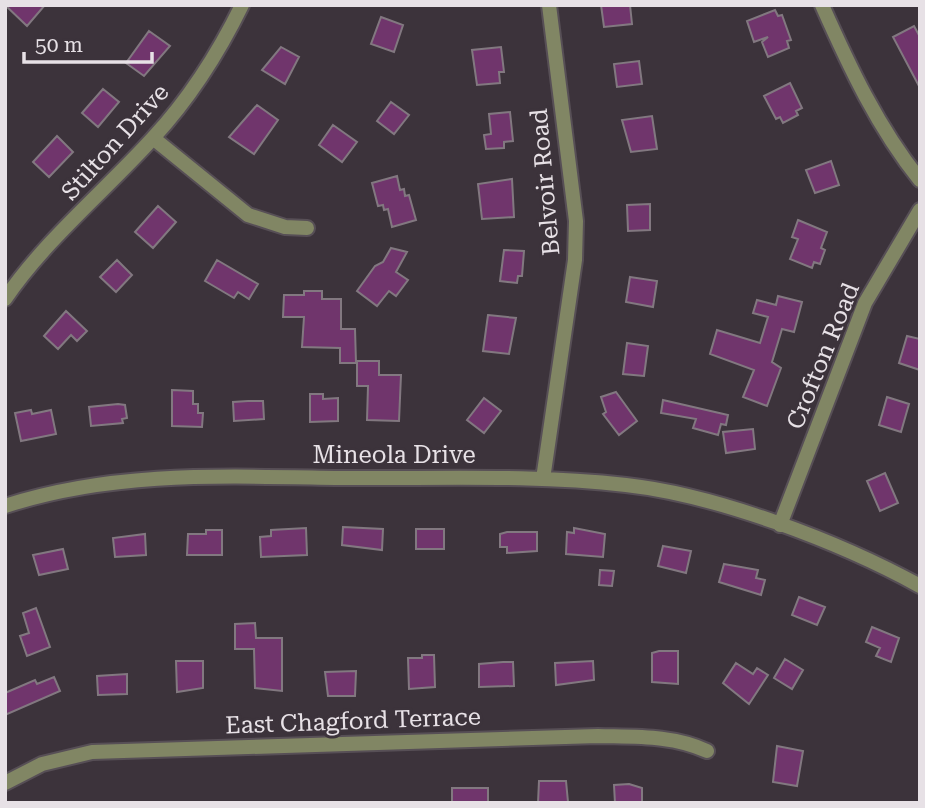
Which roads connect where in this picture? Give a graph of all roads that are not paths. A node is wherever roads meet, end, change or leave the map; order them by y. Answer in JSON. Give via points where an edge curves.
{"nodes":[{"id":1,"x":242,"y":5,"type":"edge"},
{"id":2,"x":549,"y":5,"type":"edge"},
{"id":3,"x":822,"y":5,"type":"edge"},
{"id":4,"x":153,"y":138,"type":"junction"},
{"id":5,"x":920,"y":180,"type":"edge"},
{"id":6,"x":920,"y":210,"type":"edge"},
{"id":7,"x":307,"y":228,"type":"dead end"},
{"id":8,"x":5,"y":299,"type":"edge"},
{"id":9,"x":543,"y":479,"type":"junction"},
{"id":10,"x":5,"y":506,"type":"edge"},
{"id":11,"x":780,"y":524,"type":"junction"},
{"id":12,"x":920,"y":586,"type":"edge"},
{"id":13,"x":706,"y":751,"type":"dead end"},
{"id":14,"x":5,"y":783,"type":"edge"}],
"edges":[{"from":1,"to":4,"type":"street","name":"Stilton Drive","via":[[200,79]]},
{"from":2,"to":9,"type":"street","name":"Belvoir Road","via":[[576,221],[575,260]]},
{"from":3,"to":5,"type":"street","via":[[852,71]]},
{"from":4,"to":7,"type":"street","via":[[247,215],[285,227]]},
{"from":4,"to":8,"type":"street","name":"Stilton Drive"},
{"from":6,"to":11,"type":"street","name":"Crofton Road","via":[[866,303]]},
{"from":9,"to":10,"type":"street","name":"Mineola Drive","via":[[194,476],[86,485]]},
{"from":9,"to":11,"type":"street","name":"Mineola Drive","via":[[665,491]]},
{"from":11,"to":12,"type":"street","name":"Mineola Drive"},
{"from":13,"to":14,"type":"street","name":"East Chagford Terrace","via":[[688,742],[598,736],[138,750],[70,756]]}]}
